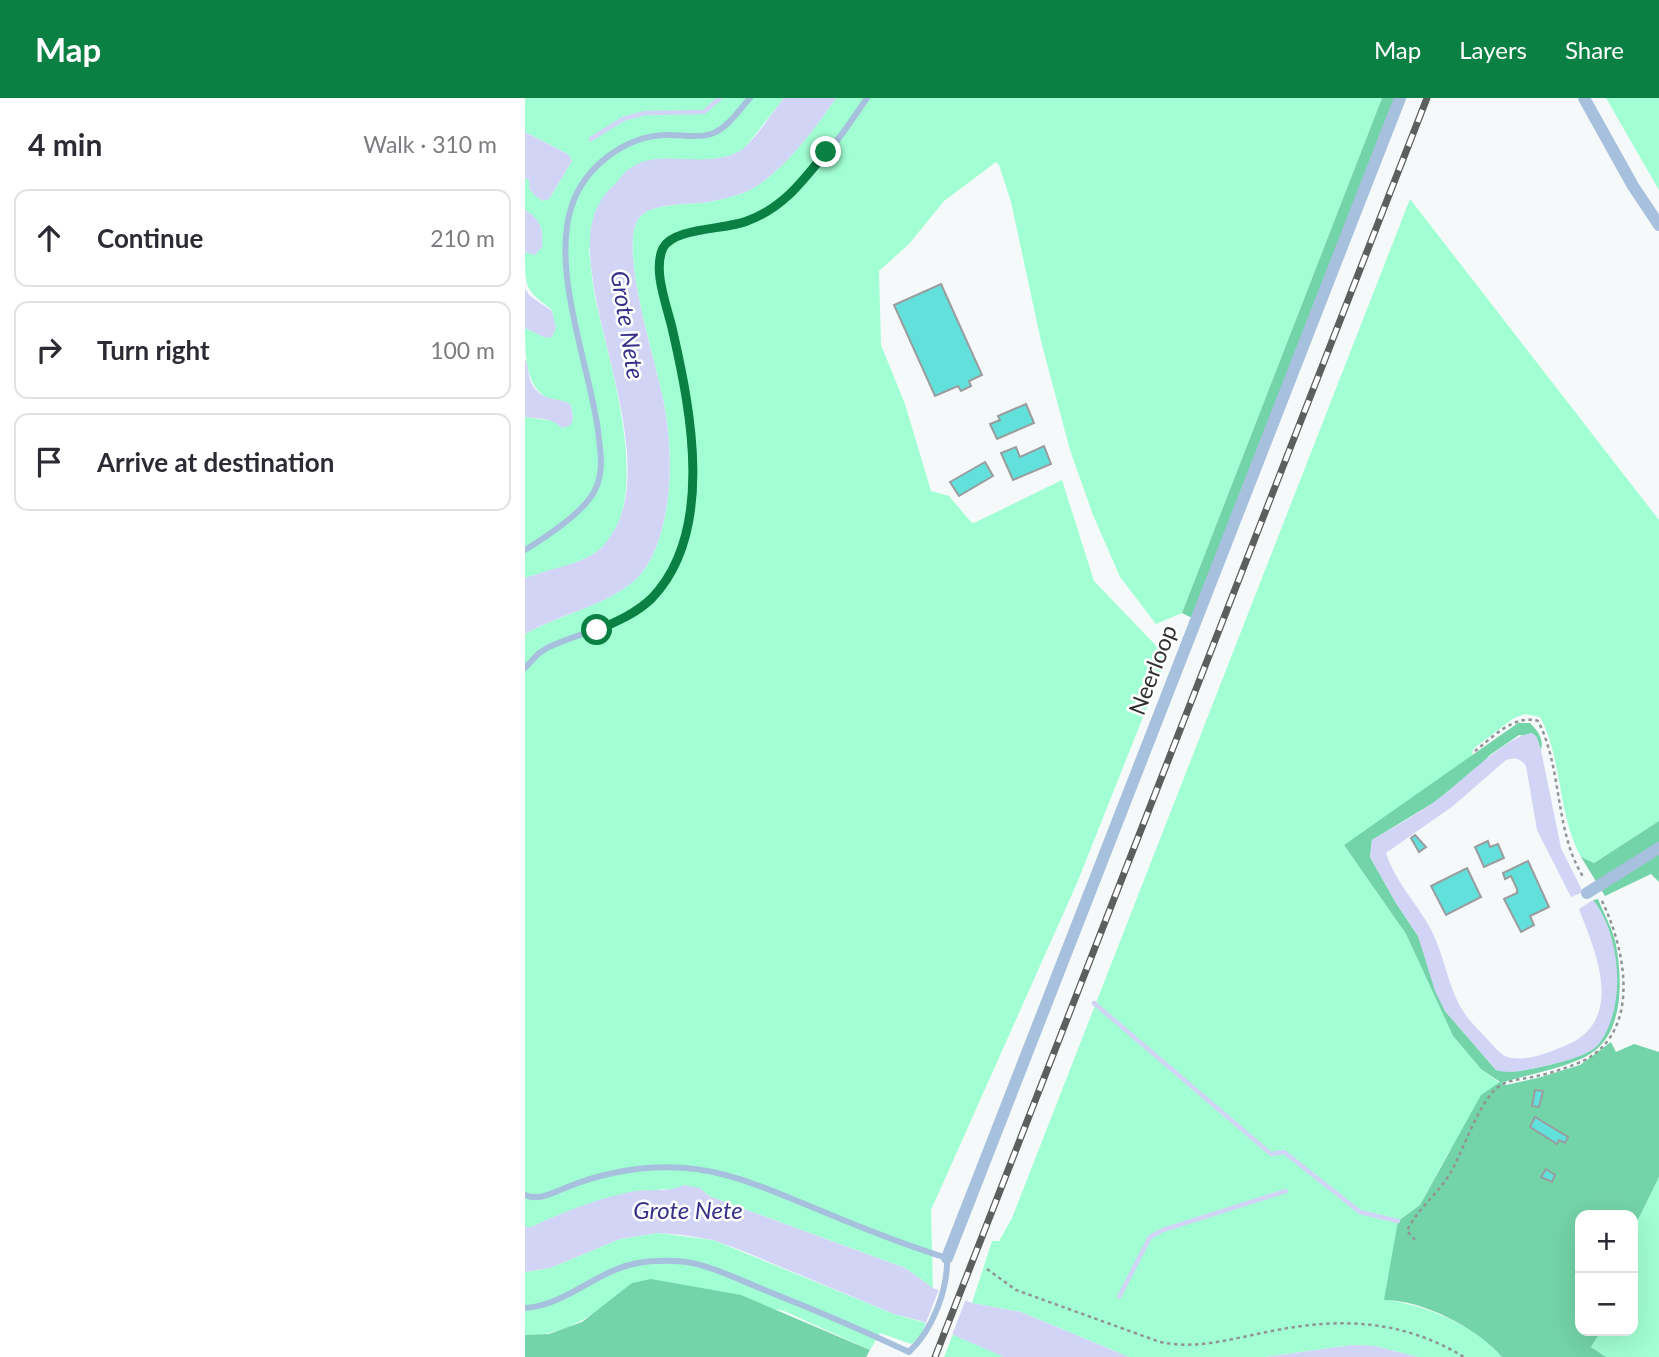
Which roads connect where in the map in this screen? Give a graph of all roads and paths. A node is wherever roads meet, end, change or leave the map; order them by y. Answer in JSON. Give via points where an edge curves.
{"nodes":[{"id":1,"x":750,"y":98,"type":"edge"},
{"id":2,"x":867,"y":98,"type":"edge"},
{"id":3,"x":1400,"y":98,"type":"edge"},
{"id":4,"x":1584,"y":98,"type":"edge"},
{"id":5,"x":1659,"y":225,"type":"edge"},
{"id":6,"x":525,"y":550,"type":"edge"},
{"id":7,"x":525,"y":668,"type":"edge"},
{"id":8,"x":1475,"y":751,"type":"dead end"},
{"id":9,"x":1659,"y":848,"type":"edge"},
{"id":10,"x":1591,"y":890,"type":"junction"},
{"id":11,"x":525,"y":1195,"type":"edge"},
{"id":12,"x":1415,"y":1240,"type":"dead end"},
{"id":13,"x":947,"y":1258,"type":"junction"},
{"id":14,"x":987,"y":1269,"type":"dead end"},
{"id":15,"x":525,"y":1308,"type":"edge"},
{"id":16,"x":1464,"y":1357,"type":"edge"}],
"edges":[{"from":1,"to":6,"type":"lane","via":[[713,134],[649,136],[632,141],[606,157],[584,181],[572,205],[564,244],[595,407],[602,472],[583,507]]},
{"from":2,"to":7,"type":"lane","via":[[784,201],[748,221],[675,237],[662,250],[660,274],[693,454],[691,510],[679,554],[669,576],[643,606],[547,648]]},
{"from":3,"to":13,"type":"street","name":"Neerloop"},
{"from":4,"to":5,"type":"street"},
{"from":8,"to":10,"type":"path","via":[[1518,720],[1538,721],[1574,859]]},
{"from":9,"to":10,"type":"street"},
{"from":10,"to":12,"type":"path","via":[[1616,932],[1621,957],[1624,981],[1614,1031],[1608,1042],[1584,1060],[1503,1084],[1491,1094],[1451,1171],[1411,1222],[1407,1231]]},
{"from":11,"to":13,"type":"lane","via":[[540,1197],[621,1171],[688,1168],[762,1188],[902,1245]]},
{"from":13,"to":15,"type":"lane","via":[[929,1326],[909,1352],[690,1262],[640,1262],[620,1267],[557,1300]]},
{"from":14,"to":16,"type":"path","via":[[1016,1290],[1177,1346],[1319,1325],[1364,1325],[1408,1330]]}]}
